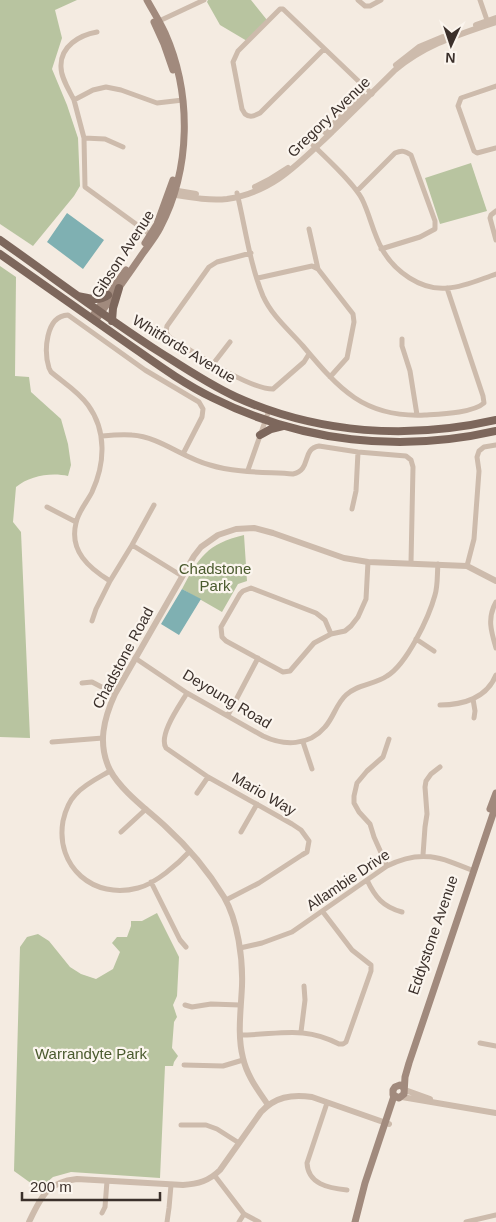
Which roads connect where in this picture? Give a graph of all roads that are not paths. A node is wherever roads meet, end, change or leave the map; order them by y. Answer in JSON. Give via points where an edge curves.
{"nodes":[{"id":1,"x":142,"y":0,"type":"edge"},
{"id":2,"x":147,"y":0,"type":"edge"},
{"id":3,"x":204,"y":0,"type":"edge"},
{"id":4,"x":358,"y":0,"type":"edge"},
{"id":5,"x":381,"y":0,"type":"edge"},
{"id":6,"x":480,"y":0,"type":"edge"},
{"id":7,"x":496,"y":18,"type":"edge"},
{"id":8,"x":157,"y":22,"type":"junction"},
{"id":9,"x":496,"y":22,"type":"edge"},
{"id":10,"x":488,"y":23,"type":"junction"},
{"id":11,"x":97,"y":32,"type":"dead end"},
{"id":12,"x":324,"y":49,"type":"junction"},
{"id":13,"x":496,"y":86,"type":"edge"},
{"id":14,"x":370,"y":92,"type":"junction"},
{"id":15,"x":74,"y":100,"type":"junction"},
{"id":16,"x":181,"y":100,"type":"junction"},
{"id":17,"x":84,"y":138,"type":"junction"},
{"id":18,"x":314,"y":146,"type":"junction"},
{"id":19,"x":123,"y":147,"type":"dead end"},
{"id":20,"x":496,"y":148,"type":"edge"},
{"id":21,"x":357,"y":191,"type":"junction"},
{"id":22,"x":172,"y":192,"type":"junction"},
{"id":23,"x":238,"y":194,"type":"junction"},
{"id":24,"x":496,"y":211,"type":"edge"},
{"id":25,"x":309,"y":229,"type":"dead end"},
{"id":26,"x":152,"y":236,"type":"junction"},
{"id":27,"x":0,"y":240,"type":"edge"},
{"id":28,"x":496,"y":240,"type":"edge"},
{"id":29,"x":382,"y":249,"type":"junction"},
{"id":30,"x":251,"y":253,"type":"junction"},
{"id":31,"x":0,"y":254,"type":"edge"},
{"id":32,"x":318,"y":269,"type":"junction"},
{"id":33,"x":496,"y":274,"type":"edge"},
{"id":34,"x":258,"y":278,"type":"junction"},
{"id":35,"x":119,"y":288,"type":"junction"},
{"id":36,"x":447,"y":288,"type":"junction"},
{"id":37,"x":108,"y":295,"type":"junction"},
{"id":38,"x":76,"y":296,"type":"junction"},
{"id":39,"x":99,"y":312,"type":"junction"},
{"id":40,"x":93,"y":320,"type":"junction"},
{"id":41,"x":112,"y":320,"type":"junction"},
{"id":42,"x":402,"y":339,"type":"dead end"},
{"id":43,"x":230,"y":342,"type":"dead end"},
{"id":44,"x":309,"y":354,"type":"junction"},
{"id":45,"x":213,"y":364,"type":"junction"},
{"id":46,"x":330,"y":377,"type":"junction"},
{"id":47,"x":269,"y":410,"type":"junction"},
{"id":48,"x":417,"y":416,"type":"junction"},
{"id":49,"x":265,"y":420,"type":"junction"},
{"id":50,"x":496,"y":420,"type":"edge"},
{"id":51,"x":285,"y":426,"type":"junction"},
{"id":52,"x":496,"y":430,"type":"edge"},
{"id":53,"x":260,"y":435,"type":"junction"},
{"id":54,"x":102,"y":436,"type":"junction"},
{"id":55,"x":496,"y":445,"type":"edge"},
{"id":56,"x":358,"y":452,"type":"junction"},
{"id":57,"x":183,"y":454,"type":"junction"},
{"id":58,"x":248,"y":470,"type":"junction"},
{"id":59,"x":154,"y":505,"type":"dead end"},
{"id":60,"x":47,"y":507,"type":"dead end"},
{"id":61,"x":352,"y":509,"type":"dead end"},
{"id":62,"x":76,"y":522,"type":"junction"},
{"id":63,"x":132,"y":545,"type":"junction"},
{"id":64,"x":368,"y":562,"type":"junction"},
{"id":65,"x":411,"y":563,"type":"junction"},
{"id":66,"x":438,"y":564,"type":"junction"},
{"id":67,"x":467,"y":566,"type":"junction"},
{"id":68,"x":182,"y":576,"type":"junction"},
{"id":69,"x":110,"y":581,"type":"junction"},
{"id":70,"x":496,"y":582,"type":"edge"},
{"id":71,"x":496,"y":602,"type":"edge"},
{"id":72,"x":92,"y":621,"type":"dead end"},
{"id":73,"x":331,"y":634,"type":"junction"},
{"id":74,"x":416,"y":639,"type":"junction"},
{"id":75,"x":496,"y":648,"type":"edge"},
{"id":76,"x":434,"y":651,"type":"dead end"},
{"id":77,"x":135,"y":658,"type":"junction"},
{"id":78,"x":258,"y":658,"type":"junction"},
{"id":79,"x":496,"y":675,"type":"edge"},
{"id":80,"x":82,"y":683,"type":"dead end"},
{"id":81,"x":187,"y":693,"type":"junction"},
{"id":82,"x":115,"y":694,"type":"junction"},
{"id":83,"x":473,"y":699,"type":"junction"},
{"id":84,"x":440,"y":705,"type":"dead end"},
{"id":85,"x":228,"y":715,"type":"junction"},
{"id":86,"x":474,"y":718,"type":"dead end"},
{"id":87,"x":102,"y":738,"type":"junction"},
{"id":88,"x":389,"y":739,"type":"dead end"},
{"id":89,"x":52,"y":742,"type":"dead end"},
{"id":90,"x":303,"y":742,"type":"junction"},
{"id":91,"x":440,"y":766,"type":"dead end"},
{"id":92,"x":312,"y":769,"type":"dead end"},
{"id":93,"x":110,"y":771,"type":"junction"},
{"id":94,"x":208,"y":777,"type":"junction"},
{"id":95,"x":496,"y":792,"type":"edge"},
{"id":96,"x":197,"y":793,"type":"dead end"},
{"id":97,"x":257,"y":804,"type":"junction"},
{"id":98,"x":496,"y":805,"type":"edge"},
{"id":99,"x":146,"y":809,"type":"junction"},
{"id":100,"x":121,"y":832,"type":"dead end"},
{"id":101,"x":241,"y":832,"type":"dead end"},
{"id":102,"x":190,"y":851,"type":"junction"},
{"id":103,"x":424,"y":855,"type":"junction"},
{"id":104,"x":387,"y":866,"type":"junction"},
{"id":105,"x":472,"y":870,"type":"junction"},
{"id":106,"x":367,"y":880,"type":"junction"},
{"id":107,"x":151,"y":882,"type":"junction"},
{"id":108,"x":226,"y":900,"type":"junction"},
{"id":109,"x":323,"y":912,"type":"junction"},
{"id":110,"x":402,"y":912,"type":"dead end"},
{"id":111,"x":186,"y":947,"type":"dead end"},
{"id":112,"x":240,"y":948,"type":"junction"},
{"id":113,"x":304,"y":986,"type":"dead end"},
{"id":114,"x":186,"y":1005,"type":"dead end"},
{"id":115,"x":240,"y":1005,"type":"junction"},
{"id":116,"x":301,"y":1032,"type":"junction"},
{"id":117,"x":240,"y":1035,"type":"junction"},
{"id":118,"x":480,"y":1044,"type":"dead end"},
{"id":119,"x":496,"y":1046,"type":"edge"},
{"id":120,"x":243,"y":1060,"type":"junction"},
{"id":121,"x":184,"y":1065,"type":"dead end"},
{"id":122,"x":396,"y":1086,"type":"junction"},
{"id":123,"x":404,"y":1089,"type":"junction"},
{"id":124,"x":399,"y":1097,"type":"junction"},
{"id":125,"x":327,"y":1103,"type":"junction"},
{"id":126,"x":438,"y":1104,"type":"junction"},
{"id":127,"x":268,"y":1105,"type":"junction"},
{"id":128,"x":496,"y":1113,"type":"edge"},
{"id":129,"x":387,"y":1123,"type":"junction"},
{"id":130,"x":181,"y":1124,"type":"dead end"},
{"id":131,"x":239,"y":1143,"type":"junction"},
{"id":132,"x":215,"y":1176,"type":"junction"},
{"id":133,"x":107,"y":1181,"type":"junction"},
{"id":134,"x":171,"y":1185,"type":"junction"},
{"id":135,"x":346,"y":1190,"type":"dead end"},
{"id":136,"x":102,"y":1213,"type":"dead end"},
{"id":137,"x":244,"y":1214,"type":"junction"},
{"id":138,"x":496,"y":1215,"type":"edge"},
{"id":139,"x":29,"y":1222,"type":"edge"},
{"id":140,"x":167,"y":1222,"type":"edge"},
{"id":141,"x":239,"y":1222,"type":"edge"},
{"id":142,"x":259,"y":1222,"type":"edge"},
{"id":143,"x":355,"y":1222,"type":"edge"},
{"id":144,"x":359,"y":1222,"type":"edge"},
{"id":145,"x":466,"y":1222,"type":"edge"}],
"edges":[{"from":1,"to":8,"type":"main road","name":"Gibson Avenue"},
{"from":2,"to":8,"type":"main road","name":"Gibson Avenue"},
{"from":3,"to":8,"type":"street"},
{"from":4,"to":5,"type":"street","via":[[365,6]]},
{"from":6,"to":10,"type":"street"},
{"from":7,"to":10,"type":"street","name":"Gregory Avenue"},
{"from":8,"to":16,"type":"main road","name":"Gibson Avenue"},
{"from":9,"to":10,"type":"street","name":"Gregory Avenue"},
{"from":10,"to":14,"type":"street","name":"Gregory Avenue","via":[[423,50]]},
{"from":11,"to":15,"type":"street","via":[[85,34],[71,43],[63,55],[60,67]]},
{"from":12,"to":12,"type":"street","via":[[260,113],[254,116],[245,114],[234,72],[234,57],[280,9]]},
{"from":12,"to":14,"type":"street"},
{"from":13,"to":20,"type":"street","via":[[460,98],[458,106],[474,151],[481,154]]},
{"from":14,"to":18,"type":"street","name":"Gregory Avenue"},
{"from":15,"to":16,"type":"street","via":[[106,87],[156,103]]},
{"from":15,"to":17,"type":"street"},
{"from":16,"to":22,"type":"main road","name":"Gibson Avenue"},
{"from":17,"to":19,"type":"street","via":[[105,139]]},
{"from":17,"to":26,"type":"street","via":[[85,187]]},
{"from":18,"to":21,"type":"street"},
{"from":18,"to":23,"type":"street","name":"Gregory Avenue","via":[[295,168],[276,181],[259,190]]},
{"from":21,"to":29,"type":"street"},
{"from":21,"to":29,"type":"street","via":[[396,153],[405,151],[411,155],[435,221],[435,230]]},
{"from":22,"to":23,"type":"street","name":"Gregory Avenue"},
{"from":22,"to":26,"type":"main road","name":"Gibson Avenue"},
{"from":23,"to":30,"type":"street"},
{"from":24,"to":28,"type":"street","via":[[490,218]]},
{"from":25,"to":32,"type":"street"},
{"from":26,"to":35,"type":"main road","name":"Gibson Avenue"},
{"from":26,"to":37,"type":"main road","name":"Gibson Avenue"},
{"from":27,"to":38,"type":"main road","name":"Whitfords Avenue"},
{"from":29,"to":36,"type":"street","via":[[388,260],[407,276],[425,285]]},
{"from":30,"to":34,"type":"street"},
{"from":30,"to":45,"type":"street","via":[[209,267],[167,326],[169,337]]},
{"from":31,"to":40,"type":"main road","name":"Whitfords Avenue"},
{"from":32,"to":34,"type":"street","via":[[312,266]]},
{"from":32,"to":46,"type":"street","via":[[353,314],[354,322],[348,358]]},
{"from":33,"to":36,"type":"street"},
{"from":34,"to":44,"type":"street","via":[[268,305],[278,320]]},
{"from":35,"to":39,"type":"main road","name":"Gibson Avenue"},
{"from":35,"to":41,"type":"main road"},
{"from":36,"to":48,"type":"street","via":[[484,403],[480,407],[457,412]]},
{"from":37,"to":38,"type":"main road","via":[[97,299]]},
{"from":37,"to":39,"type":"main road","name":"Gibson Avenue"},
{"from":38,"to":39,"type":"main road","name":"Whitfords Avenue"},
{"from":39,"to":40,"type":"main road","name":"Gibson Avenue"},
{"from":39,"to":41,"type":"main road","name":"Whitfords Avenue"},
{"from":40,"to":49,"type":"main road","name":"Whitfords Avenue","via":[[190,385]]},
{"from":41,"to":47,"type":"main road","name":"Whitfords Avenue","via":[[198,377]]},
{"from":42,"to":48,"type":"street"},
{"from":43,"to":45,"type":"street"},
{"from":44,"to":45,"type":"street","via":[[272,389],[263,389]]},
{"from":44,"to":46,"type":"street"},
{"from":46,"to":48,"type":"street","via":[[351,396],[370,407]]},
{"from":47,"to":49,"type":"street"},
{"from":47,"to":50,"type":"main road","name":"Whitfords Avenue","via":[[309,422],[374,431],[437,430]]},
{"from":49,"to":51,"type":"main road","name":"Whitfords Avenue"},
{"from":49,"to":53,"type":"street"},
{"from":51,"to":52,"type":"main road","name":"Whitfords Avenue","via":[[343,439],[407,443]]},
{"from":51,"to":53,"type":"main road"},
{"from":53,"to":58,"type":"street"},
{"from":54,"to":57,"type":"street","via":[[142,436]]},
{"from":54,"to":57,"type":"street","via":[[88,406],[78,393],[51,372],[47,363],[50,328],[59,317],[68,315],[145,370],[199,402],[203,409],[202,417]]},
{"from":54,"to":62,"type":"street","via":[[98,477]]},
{"from":55,"to":67,"type":"street","via":[[484,447],[477,457],[479,471],[474,539]]},
{"from":56,"to":58,"type":"street","via":[[315,446],[304,467],[294,474]]},
{"from":56,"to":61,"type":"street"},
{"from":56,"to":65,"type":"street","via":[[406,456],[413,462]]},
{"from":57,"to":58,"type":"street","via":[[220,468]]},
{"from":59,"to":63,"type":"street"},
{"from":60,"to":62,"type":"street"},
{"from":62,"to":69,"type":"street","via":[[81,555],[94,571]]},
{"from":63,"to":68,"type":"street"},
{"from":63,"to":69,"type":"street"},
{"from":64,"to":65,"type":"street","name":"Chadstone Road"},
{"from":64,"to":68,"type":"street","name":"Chadstone Road","via":[[332,555],[264,530],[246,528],[210,539]]},
{"from":64,"to":73,"type":"street","via":[[364,606],[351,626]]},
{"from":65,"to":66,"type":"street","name":"Chadstone Road"},
{"from":66,"to":67,"type":"street","name":"Chadstone Road"},
{"from":66,"to":74,"type":"street","via":[[435,594]]},
{"from":67,"to":70,"type":"street","name":"Chadstone Road"},
{"from":68,"to":77,"type":"street","name":"Chadstone Road"},
{"from":69,"to":72,"type":"street"},
{"from":71,"to":75,"type":"street","via":[[490,622]]},
{"from":73,"to":78,"type":"street","via":[[314,643],[290,671],[283,672]]},
{"from":73,"to":78,"type":"street","via":[[316,613],[246,589],[221,627],[221,633],[226,641]]},
{"from":74,"to":76,"type":"street"},
{"from":74,"to":90,"type":"street","via":[[395,670],[354,688],[340,702],[326,727]]},
{"from":77,"to":81,"type":"street","name":"Deyoung Road"},
{"from":77,"to":82,"type":"street","name":"Chadstone Road"},
{"from":78,"to":85,"type":"street"},
{"from":79,"to":83,"type":"street","via":[[486,690]]},
{"from":80,"to":82,"type":"street","via":[[92,682]]},
{"from":81,"to":85,"type":"street","name":"Deyoung Road"},
{"from":81,"to":94,"type":"street","name":"Mario Way","via":[[164,735],[164,744]]},
{"from":82,"to":87,"type":"street","name":"Chadstone Road","via":[[106,714]]},
{"from":83,"to":84,"type":"street"},
{"from":83,"to":86,"type":"street"},
{"from":85,"to":90,"type":"street","name":"Deyoung Road","via":[[275,742]]},
{"from":87,"to":89,"type":"street"},
{"from":87,"to":93,"type":"street","name":"Chadstone Road"},
{"from":88,"to":104,"type":"street","via":[[383,757],[360,778],[354,796],[354,803],[370,824]]},
{"from":90,"to":92,"type":"street"},
{"from":91,"to":103,"type":"street","via":[[426,781]]},
{"from":93,"to":99,"type":"street","name":"Chadstone Road"},
{"from":93,"to":107,"type":"street","via":[[87,784],[68,805],[61,831],[63,848],[78,874],[102,889],[129,890]]},
{"from":94,"to":96,"type":"street"},
{"from":94,"to":97,"type":"street","name":"Mario Way"},
{"from":95,"to":105,"type":"main road","name":"Eddystone Avenue"},
{"from":97,"to":101,"type":"street"},
{"from":97,"to":108,"type":"street","name":"Mario Way","via":[[300,830],[309,846],[307,852],[283,869]]},
{"from":98,"to":105,"type":"main road","name":"Eddystone Avenue"},
{"from":99,"to":100,"type":"street"},
{"from":99,"to":102,"type":"street","name":"Chadstone Road"},
{"from":102,"to":107,"type":"street"},
{"from":102,"to":108,"type":"street","name":"Chadstone Road"},
{"from":103,"to":104,"type":"street","name":"Allambie Drive"},
{"from":103,"to":105,"type":"street","name":"Allambie Drive"},
{"from":104,"to":106,"type":"street","name":"Allambie Drive"},
{"from":105,"to":122,"type":"main road","name":"Eddystone Avenue"},
{"from":105,"to":123,"type":"main road","name":"Eddystone Avenue","via":[[409,1063]]},
{"from":106,"to":109,"type":"street","name":"Allambie Drive"},
{"from":106,"to":110,"type":"street","via":[[385,906]]},
{"from":107,"to":111,"type":"street"},
{"from":108,"to":112,"type":"street","name":"Chadstone Road"},
{"from":109,"to":112,"type":"street","name":"Allambie Drive","via":[[283,936]]},
{"from":109,"to":116,"type":"street","via":[[352,950],[371,965],[371,971],[346,1042],[343,1044]]},
{"from":112,"to":115,"type":"street","name":"Chadstone Road"},
{"from":113,"to":116,"type":"street"},
{"from":114,"to":115,"type":"street"},
{"from":115,"to":117,"type":"street","name":"Chadstone Road"},
{"from":116,"to":117,"type":"street"},
{"from":117,"to":120,"type":"street","name":"Chadstone Road"},
{"from":118,"to":119,"type":"street"},
{"from":120,"to":121,"type":"street","via":[[223,1066]]},
{"from":120,"to":127,"type":"street","name":"Chadstone Road","via":[[254,1085]]},
{"from":122,"to":123,"type":"main road"},
{"from":122,"to":124,"type":"main road","via":[[392,1091]]},
{"from":123,"to":124,"type":"main road","via":[[404,1094]]},
{"from":123,"to":126,"type":"street"},
{"from":124,"to":126,"type":"street"},
{"from":124,"to":129,"type":"main road"},
{"from":125,"to":127,"type":"street","via":[[312,1097],[291,1095]]},
{"from":125,"to":129,"type":"street"},
{"from":125,"to":135,"type":"street","via":[[307,1171],[310,1177],[327,1186]]},
{"from":126,"to":128,"type":"street"},
{"from":127,"to":131,"type":"street"},
{"from":129,"to":143,"type":"main road"},
{"from":129,"to":144,"type":"main road"},
{"from":130,"to":131,"type":"street","via":[[206,1125]]},
{"from":131,"to":132,"type":"street"},
{"from":132,"to":134,"type":"street","via":[[196,1184]]},
{"from":132,"to":137,"type":"street"},
{"from":133,"to":134,"type":"street"},
{"from":133,"to":136,"type":"street"},
{"from":133,"to":139,"type":"street","via":[[77,1179],[58,1182],[43,1194]]},
{"from":134,"to":140,"type":"street"},
{"from":137,"to":141,"type":"street"},
{"from":137,"to":142,"type":"street"},
{"from":138,"to":145,"type":"street"}]}
